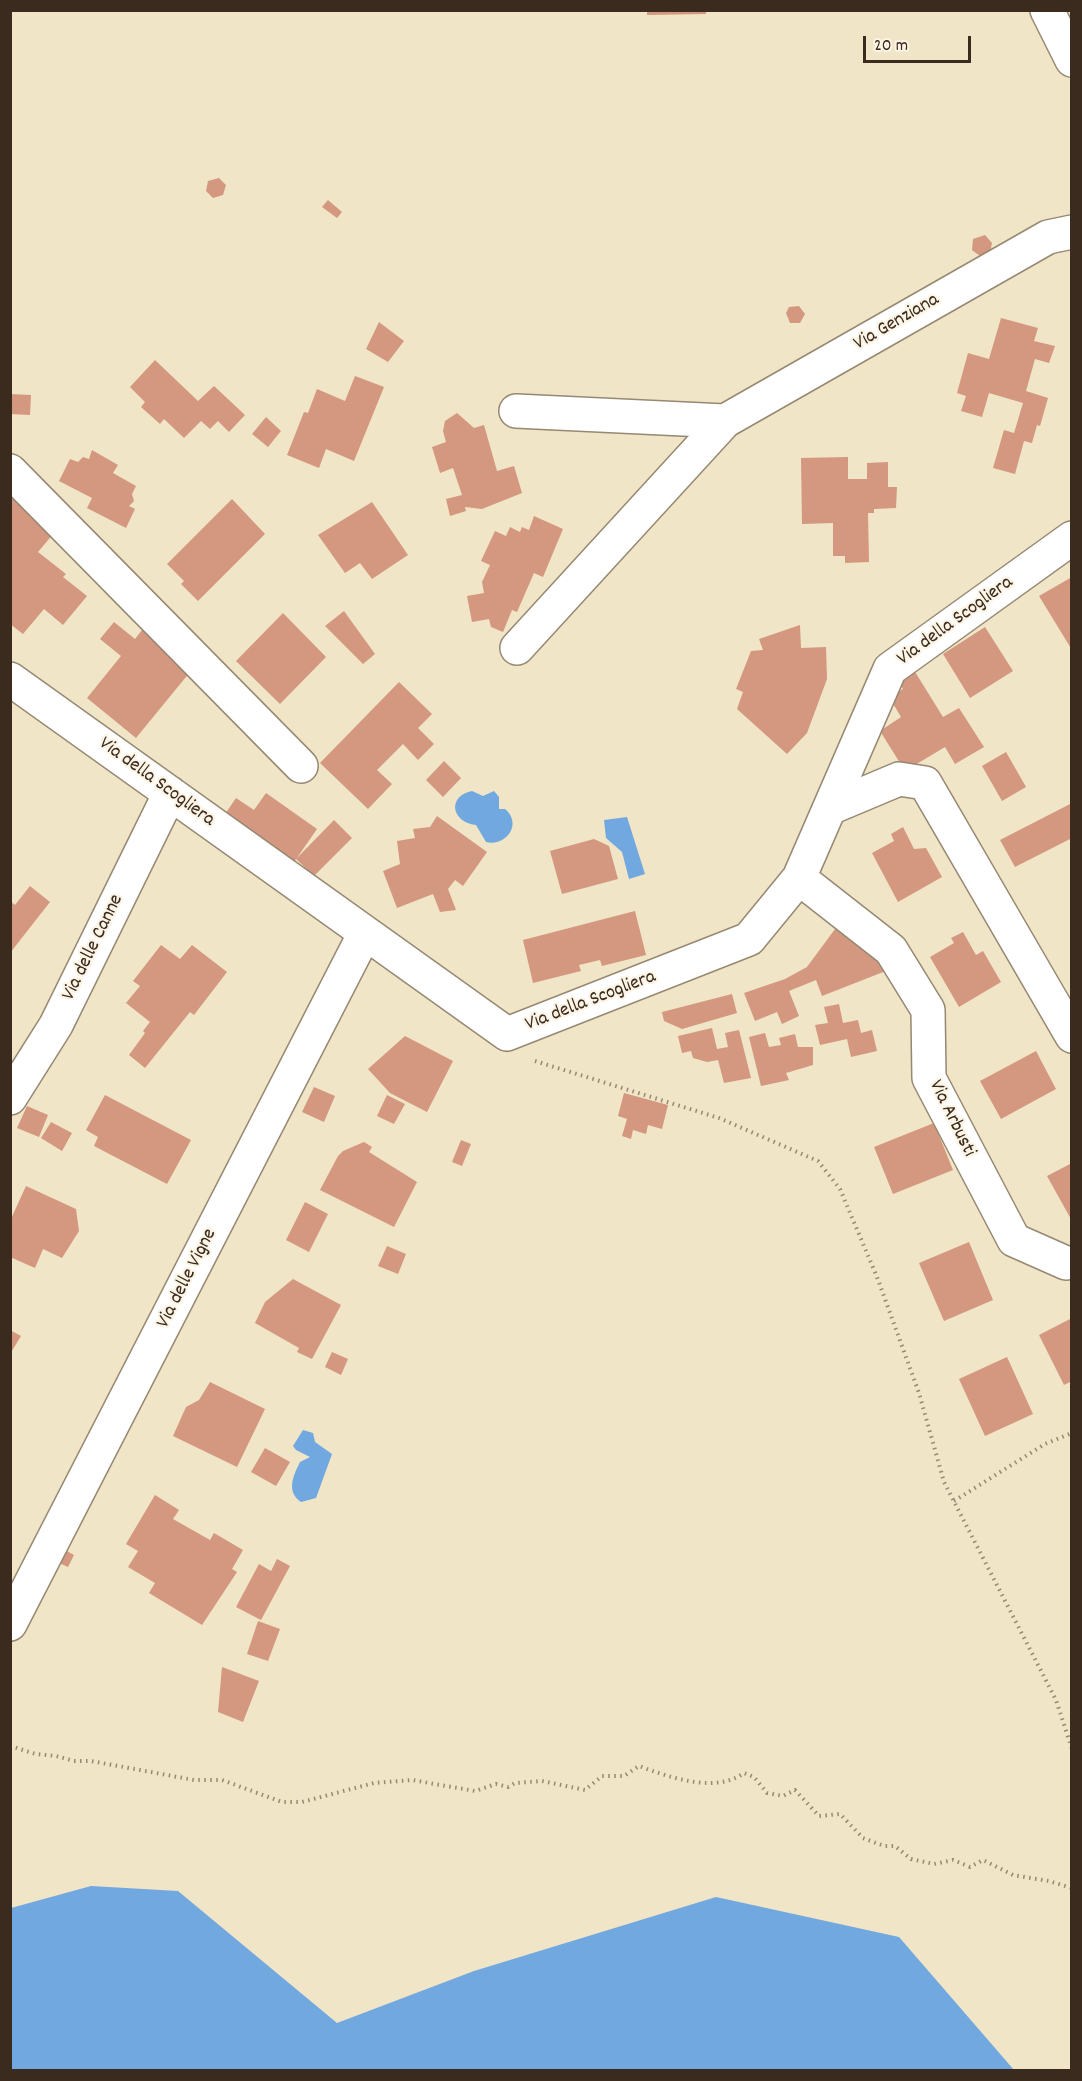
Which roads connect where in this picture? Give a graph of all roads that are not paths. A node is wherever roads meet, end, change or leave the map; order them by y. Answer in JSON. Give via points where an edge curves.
{"nodes":[{"id":1,"x":1047,"y":10,"type":"edge"},
{"id":2,"x":1071,"y":60,"type":"edge"},
{"id":3,"x":1071,"y":232,"type":"edge"},
{"id":4,"x":516,"y":411,"type":"dead end"},
{"id":5,"x":725,"y":421,"type":"junction"},
{"id":6,"x":10,"y":471,"type":"edge"},
{"id":7,"x":1071,"y":538,"type":"edge"},
{"id":8,"x":517,"y":648,"type":"dead end"},
{"id":9,"x":10,"y":680,"type":"edge"},
{"id":10,"x":302,"y":766,"type":"dead end"},
{"id":11,"x":170,"y":793,"type":"junction"},
{"id":12,"x":830,"y":808,"type":"junction"},
{"id":13,"x":799,"y":878,"type":"junction"},
{"id":14,"x":365,"y":933,"type":"junction"},
{"id":15,"x":1071,"y":1036,"type":"edge"},
{"id":16,"x":10,"y":1098,"type":"edge"},
{"id":17,"x":1066,"y":1263,"type":"dead end"},
{"id":18,"x":10,"y":1624,"type":"edge"}],
"edges":[{"from":1,"to":2,"type":"street"},
{"from":3,"to":5,"type":"street","name":"Via Genziana","via":[[1048,237]]},
{"from":4,"to":5,"type":"street"},
{"from":5,"to":8,"type":"street","name":"Via Genziana"},
{"from":6,"to":10,"type":"street"},
{"from":7,"to":12,"type":"street","name":"Via della Scogliera","via":[[890,669]]},
{"from":9,"to":11,"type":"street","name":"Via della Scogliera"},
{"from":11,"to":14,"type":"street","name":"Via della Scogliera"},
{"from":11,"to":16,"type":"street","name":"Via delle Canne","via":[[56,1025]]},
{"from":12,"to":13,"type":"street","name":"Via della Scogliera"},
{"from":12,"to":15,"type":"street","via":[[899,779],[925,783]]},
{"from":13,"to":14,"type":"street","name":"Via della Scogliera","via":[[749,939],[507,1034]]},
{"from":13,"to":17,"type":"street","name":"Via Arbusti","via":[[891,950],[928,1010],[929,1078],[1014,1240]]},
{"from":14,"to":18,"type":"street","name":"Via delle Vigne"}]}
